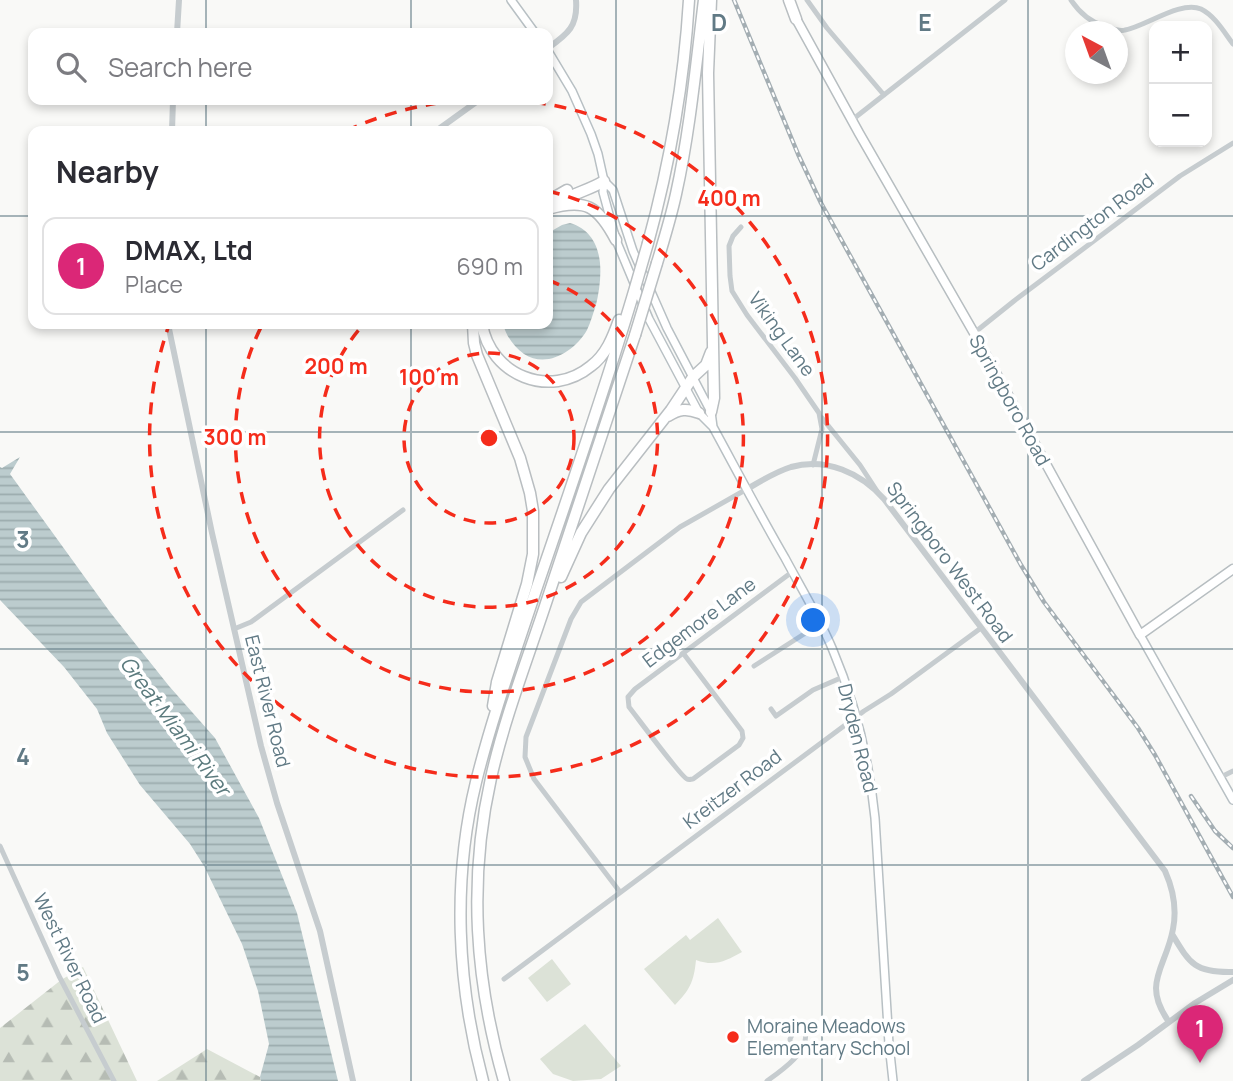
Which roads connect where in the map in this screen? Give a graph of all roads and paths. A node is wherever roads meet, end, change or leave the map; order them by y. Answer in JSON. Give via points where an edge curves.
{"nodes":[{"id":1,"x":179,"y":0,"type":"edge"},
{"id":2,"x":511,"y":0,"type":"edge"},
{"id":3,"x":576,"y":0,"type":"edge"},
{"id":4,"x":689,"y":0,"type":"edge"},
{"id":5,"x":704,"y":0,"type":"edge"},
{"id":6,"x":711,"y":0,"type":"edge"},
{"id":7,"x":788,"y":0,"type":"edge"},
{"id":8,"x":807,"y":0,"type":"edge"},
{"id":9,"x":1005,"y":0,"type":"edge"},
{"id":10,"x":1071,"y":0,"type":"edge"},
{"id":11,"x":796,"y":19,"type":"joint"},
{"id":12,"x":177,"y":28,"type":"edge"},
{"id":13,"x":531,"y":28,"type":"edge"},
{"id":14,"x":1233,"y":44,"type":"edge"},
{"id":15,"x":553,"y":45,"type":"edge"},
{"id":16,"x":553,"y":58,"type":"edge"},
{"id":17,"x":884,"y":95,"type":"junction"},
{"id":18,"x":173,"y":105,"type":"edge"},
{"id":19,"x":472,"y":105,"type":"edge"},
{"id":20,"x":852,"y":120,"type":"junction"},
{"id":21,"x":172,"y":126,"type":"edge"},
{"id":22,"x":443,"y":126,"type":"edge"},
{"id":23,"x":1233,"y":143,"type":"edge"},
{"id":24,"x":604,"y":181,"type":"junction"},
{"id":25,"x":553,"y":198,"type":"edge"},
{"id":26,"x":553,"y":206,"type":"edge"},
{"id":27,"x":553,"y":208,"type":"edge"},
{"id":28,"x":741,"y":227,"type":"dead end"},
{"id":29,"x":616,"y":240,"type":"junction"},
{"id":30,"x":626,"y":313,"type":"junction"},
{"id":31,"x":712,"y":318,"type":"junction"},
{"id":32,"x":169,"y":329,"type":"edge"},
{"id":33,"x":473,"y":329,"type":"edge"},
{"id":34,"x":484,"y":329,"type":"edge"},
{"id":35,"x":974,"y":334,"type":"junction"},
{"id":36,"x":694,"y":377,"type":"junction"},
{"id":37,"x":686,"y":389,"type":"junction"},
{"id":38,"x":712,"y":412,"type":"junction"},
{"id":39,"x":699,"y":413,"type":"junction"},
{"id":40,"x":821,"y":417,"type":"junction"},
{"id":41,"x":660,"y":424,"type":"junction"},
{"id":42,"x":713,"y":427,"type":"junction"},
{"id":43,"x":813,"y":465,"type":"junction"},
{"id":44,"x":747,"y":489,"type":"junction"},
{"id":45,"x":877,"y":491,"type":"junction"},
{"id":46,"x":403,"y":510,"type":"dead end"},
{"id":47,"x":1233,"y":569,"type":"edge"},
{"id":48,"x":792,"y":572,"type":"junction"},
{"id":49,"x":539,"y":625,"type":"junction"},
{"id":50,"x":822,"y":625,"type":"junction"},
{"id":51,"x":981,"y":628,"type":"junction"},
{"id":52,"x":234,"y":629,"type":"junction"},
{"id":53,"x":1140,"y":635,"type":"junction"},
{"id":54,"x":683,"y":653,"type":"junction"},
{"id":55,"x":754,"y":666,"type":"dead end"},
{"id":56,"x":843,"y":677,"type":"junction"},
{"id":57,"x":771,"y":709,"type":"dead end"},
{"id":58,"x":857,"y":717,"type":"junction"},
{"id":59,"x":488,"y":737,"type":"junction"},
{"id":60,"x":1233,"y":771,"type":"edge"},
{"id":61,"x":1219,"y":778,"type":"junction"},
{"id":62,"x":1233,"y":800,"type":"edge"},
{"id":63,"x":0,"y":846,"type":"edge"},
{"id":64,"x":620,"y":892,"type":"junction"},
{"id":65,"x":1172,"y":934,"type":"junction"},
{"id":66,"x":1233,"y":972,"type":"edge"},
{"id":67,"x":504,"y":979,"type":"dead end"},
{"id":68,"x":1233,"y":980,"type":"edge"},
{"id":69,"x":1169,"y":1022,"type":"junction"},
{"id":70,"x":798,"y":1052,"type":"dead end"},
{"id":71,"x":114,"y":1081,"type":"edge"},
{"id":72,"x":353,"y":1081,"type":"edge"},
{"id":73,"x":483,"y":1081,"type":"edge"},
{"id":74,"x":504,"y":1081,"type":"edge"},
{"id":75,"x":767,"y":1081,"type":"edge"},
{"id":76,"x":893,"y":1081,"type":"edge"},
{"id":77,"x":1084,"y":1081,"type":"edge"}],
"edges":[{"from":1,"to":12,"type":"street"},
{"from":2,"to":13,"type":"main road"},
{"from":3,"to":15,"type":"street","via":[[570,29]]},
{"from":4,"to":30,"type":"highway","bridge":true,"via":[[662,191]]},
{"from":5,"to":49,"type":"highway","bridge":true,"via":[[674,203]]},
{"from":6,"to":31,"type":"highway"},
{"from":7,"to":11,"type":"highway"},
{"from":8,"to":17,"type":"street"},
{"from":9,"to":17,"type":"street"},
{"from":10,"to":14,"type":"street","via":[[1095,23],[1122,31],[1191,6],[1210,16]]},
{"from":11,"to":20,"type":"main road","name":"Springboro Road"},
{"from":16,"to":24,"type":"main road","name":"Dryden Road","via":[[582,110]]},
{"from":17,"to":20,"type":"street"},
{"from":18,"to":21,"type":"street"},
{"from":19,"to":22,"type":"street"},
{"from":20,"to":35,"type":"main road","name":"Springboro Road"},
{"from":23,"to":35,"type":"street","name":"Cardington Road","via":[[1180,176]]},
{"from":24,"to":25,"type":"highway","via":[[570,188]]},
{"from":24,"to":26,"type":"highway"},
{"from":24,"to":29,"type":"main road","name":"Dryden Road"},
{"from":24,"to":36,"type":"main road","name":"Dryden Road","via":[[613,190],[633,251]]},
{"from":27,"to":29,"type":"highway","via":[[579,204],[591,208]]},
{"from":28,"to":40,"type":"street","name":"Viking Lane","via":[[729,246],[732,291]]},
{"from":29,"to":37,"type":"main road","name":"Dryden Road","via":[[649,319]]},
{"from":30,"to":34,"type":"highway","via":[[593,366],[553,382],[509,370],[488,344]]},
{"from":30,"to":59,"type":"highway"},
{"from":31,"to":36,"type":"highway","via":[[710,356]]},
{"from":31,"to":38,"type":"highway"},
{"from":32,"to":52,"type":"street","name":"East River Road"},
{"from":33,"to":59,"type":"highway","via":[[477,355],[520,458],[533,511],[533,554],[496,682]]},
{"from":35,"to":53,"type":"main road","name":"Springboro Road"},
{"from":36,"to":37,"type":"highway"},
{"from":36,"to":38,"type":"main road","name":"Dryden Road"},
{"from":37,"to":39,"type":"main road","name":"Dryden Road"},
{"from":37,"to":41,"type":"highway"},
{"from":38,"to":42,"type":"main road","name":"Dryden Road"},
{"from":39,"to":41,"type":"highway","via":[[680,410]]},
{"from":39,"to":42,"type":"main road","name":"Dryden Road"},
{"from":40,"to":43,"type":"street"},
{"from":40,"to":45,"type":"street","name":"Viking Lane"},
{"from":41,"to":49,"type":"highway","via":[[581,533]]},
{"from":42,"to":44,"type":"main road","name":"Dryden Road"},
{"from":43,"to":44,"type":"street","name":"Springboro West Road","via":[[792,467]]},
{"from":43,"to":45,"type":"street","name":"Springboro West Road","via":[[844,470]]},
{"from":44,"to":48,"type":"main road","name":"Dryden Road"},
{"from":44,"to":64,"type":"street","name":"Springboro West Road","via":[[680,527],[581,602],[526,737],[525,757],[534,779]]},
{"from":45,"to":51,"type":"street","name":"Springboro West Road"},
{"from":46,"to":52,"type":"street","via":[[258,617]]},
{"from":47,"to":53,"type":"main road"},
{"from":48,"to":50,"type":"main road","name":"Dryden Road"},
{"from":48,"to":54,"type":"street","name":"Edgemore Lane"},
{"from":49,"to":74,"type":"highway","via":[[495,763],[479,848],[480,961]]},
{"from":50,"to":55,"type":"street"},
{"from":50,"to":56,"type":"main road","name":"Dryden Road"},
{"from":51,"to":58,"type":"street","name":"Kreitzer Road"},
{"from":51,"to":65,"type":"street","name":"Springboro West Road","via":[[1159,862],[1174,897]]},
{"from":52,"to":72,"type":"street","name":"East River Road","via":[[271,783],[320,931]]},
{"from":53,"to":61,"type":"main road","name":"Springboro Road"},
{"from":54,"to":54,"type":"street","name":"Edgemore Lane","via":[[627,699],[687,779],[693,779],[742,742],[742,731]]},
{"from":56,"to":57,"type":"street","via":[[813,690],[776,716]]},
{"from":56,"to":58,"type":"main road","name":"Dryden Road"},
{"from":58,"to":64,"type":"street","name":"Kreitzer Road"},
{"from":58,"to":76,"type":"main road","name":"Dryden Road","via":[[875,817]]},
{"from":59,"to":73,"type":"highway","via":[[465,845],[460,922],[465,996]]},
{"from":60,"to":61,"type":"street"},
{"from":61,"to":62,"type":"main road","name":"Springboro Road"},
{"from":63,"to":71,"type":"street","name":"West River Road","via":[[54,967]]},
{"from":64,"to":67,"type":"street","name":"Kreitzer Road"},
{"from":65,"to":66,"type":"street","via":[[1185,956],[1199,968]]},
{"from":65,"to":69,"type":"street","name":"Springboro West Road","via":[[1155,986]]},
{"from":68,"to":69,"type":"street"},
{"from":69,"to":77,"type":"street"},
{"from":70,"to":75,"type":"street"}]}
